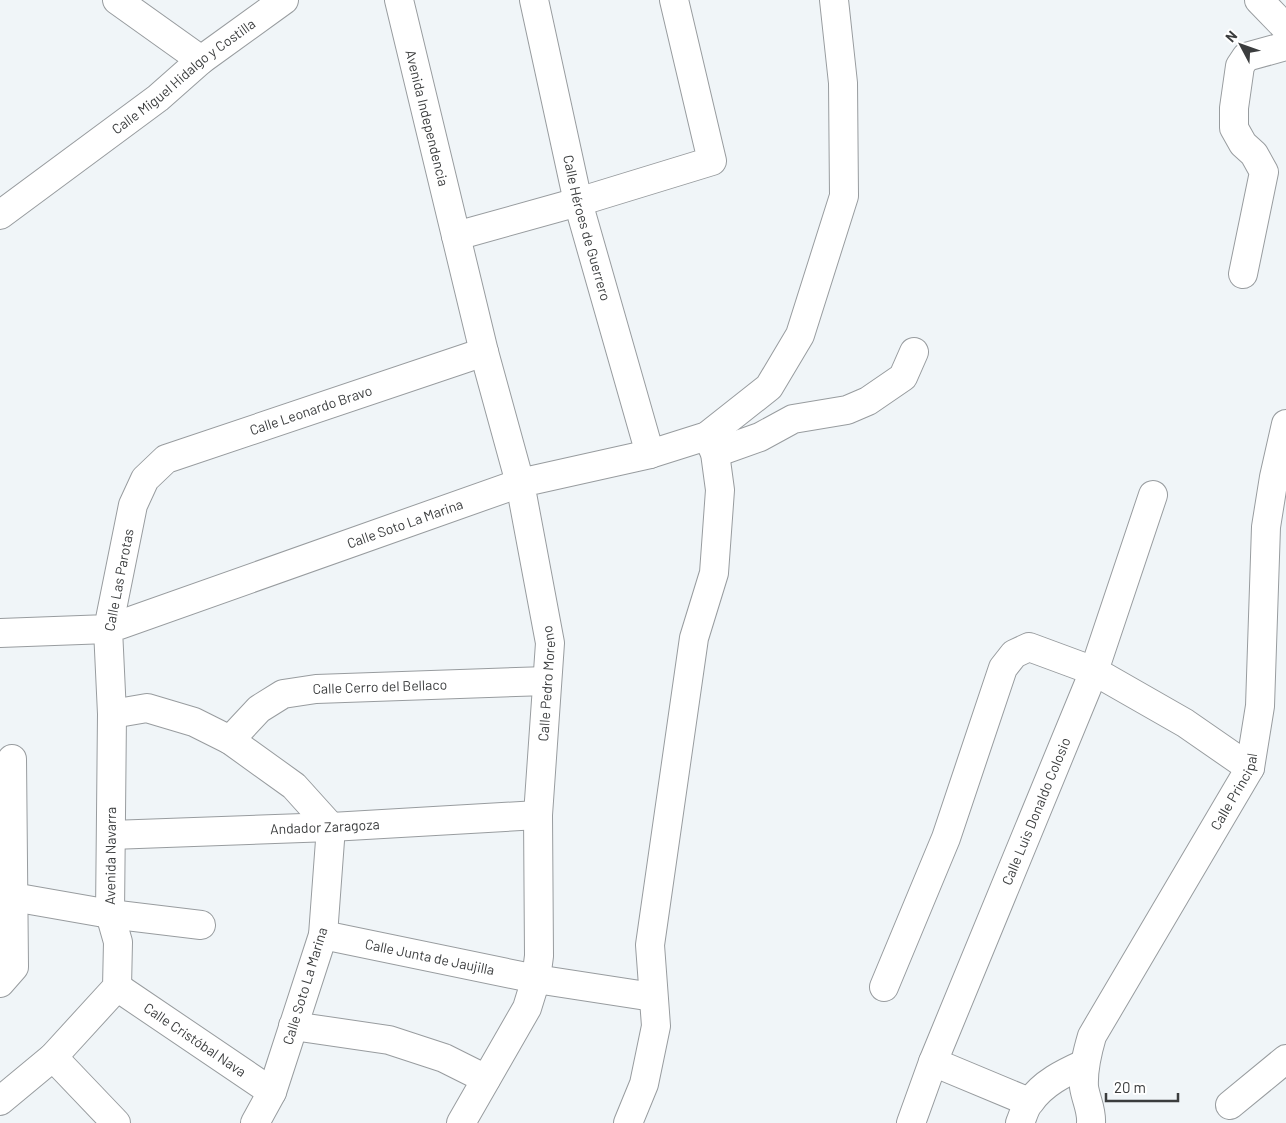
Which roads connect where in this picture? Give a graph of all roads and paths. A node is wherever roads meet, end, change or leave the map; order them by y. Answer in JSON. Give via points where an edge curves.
{"nodes":[{"id":1,"x":117,"y":0,"type":"edge"},
{"id":2,"x":284,"y":0,"type":"edge"},
{"id":3,"x":399,"y":0,"type":"edge"},
{"id":4,"x":534,"y":0,"type":"edge"},
{"id":5,"x":674,"y":0,"type":"edge"},
{"id":6,"x":834,"y":0,"type":"edge"},
{"id":7,"x":1259,"y":0,"type":"edge"},
{"id":8,"x":1286,"y":28,"type":"edge"},
{"id":9,"x":1286,"y":46,"type":"edge"},
{"id":10,"x":201,"y":60,"type":"junction"},
{"id":11,"x":578,"y":202,"type":"junction"},
{"id":12,"x":0,"y":215,"type":"edge"},
{"id":13,"x":456,"y":236,"type":"junction"},
{"id":14,"x":1243,"y":274,"type":"dead end"},
{"id":15,"x":484,"y":352,"type":"junction"},
{"id":16,"x":914,"y":352,"type":"dead end"},
{"id":17,"x":1286,"y":424,"type":"edge"},
{"id":18,"x":712,"y":444,"type":"junction"},
{"id":19,"x":650,"y":454,"type":"junction"},
{"id":20,"x":145,"y":479,"type":"joint"},
{"id":21,"x":520,"y":483,"type":"junction"},
{"id":22,"x":1153,"y":496,"type":"dead end"},
{"id":23,"x":108,"y":629,"type":"junction"},
{"id":24,"x":0,"y":634,"type":"edge"},
{"id":25,"x":1094,"y":671,"type":"junction"},
{"id":26,"x":547,"y":681,"type":"junction"},
{"id":27,"x":112,"y":714,"type":"junction"},
{"id":28,"x":230,"y":740,"type":"junction"},
{"id":29,"x":12,"y":760,"type":"dead end"},
{"id":30,"x":1250,"y":768,"type":"junction"},
{"id":31,"x":538,"y":815,"type":"junction"},
{"id":32,"x":331,"y":827,"type":"junction"},
{"id":33,"x":111,"y":835,"type":"junction"},
{"id":34,"x":7,"y":897,"type":"edge"},
{"id":35,"x":110,"y":914,"type":"junction"},
{"id":36,"x":201,"y":925,"type":"dead end"},
{"id":37,"x":323,"y":935,"type":"junction"},
{"id":38,"x":536,"y":979,"type":"junction"},
{"id":39,"x":0,"y":984,"type":"edge"},
{"id":40,"x":884,"y":987,"type":"dead end"},
{"id":41,"x":117,"y":988,"type":"junction"},
{"id":42,"x":653,"y":997,"type":"junction"},
{"id":43,"x":294,"y":1026,"type":"junction"},
{"id":44,"x":53,"y":1057,"type":"junction"},
{"id":45,"x":1286,"y":1059,"type":"edge"},
{"id":46,"x":933,"y":1062,"type":"junction"},
{"id":47,"x":1084,"y":1064,"type":"junction"},
{"id":48,"x":486,"y":1079,"type":"junction"},
{"id":49,"x":272,"y":1092,"type":"junction"},
{"id":50,"x":0,"y":1101,"type":"edge"},
{"id":51,"x":1230,"y":1105,"type":"dead end"},
{"id":52,"x":1025,"y":1113,"type":"edge"},
{"id":53,"x":116,"y":1123,"type":"edge"},
{"id":54,"x":255,"y":1123,"type":"edge"},
{"id":55,"x":461,"y":1123,"type":"edge"},
{"id":56,"x":628,"y":1123,"type":"edge"},
{"id":57,"x":911,"y":1123,"type":"edge"},
{"id":58,"x":1091,"y":1123,"type":"edge"}],
"edges":[{"from":1,"to":10,"type":"street"},
{"from":2,"to":10,"type":"street","name":"Calle Miguel Hidalgo y Costilla"},
{"from":3,"to":13,"type":"street","name":"Avenida Independencia"},
{"from":4,"to":11,"type":"street","name":"Calle Héroes de Guerrero"},
{"from":5,"to":11,"type":"street","via":[[712,161]]},
{"from":6,"to":18,"type":"street","via":[[843,83],[844,196],[800,335],[769,387]]},
{"from":7,"to":8,"type":"street"},
{"from":9,"to":14,"type":"street","via":[[1246,58],[1240,66],[1234,128],[1264,172]]},
{"from":10,"to":12,"type":"street","name":"Calle Miguel Hidalgo y Costilla","via":[[158,98]]},
{"from":11,"to":13,"type":"street"},
{"from":11,"to":19,"type":"street","name":"Calle Héroes de Guerrero"},
{"from":13,"to":15,"type":"street","name":"Calle Pedro Moreno"},
{"from":15,"to":20,"type":"street","name":"Calle Leonardo Bravo","via":[[166,459]]},
{"from":15,"to":21,"type":"street","name":"Calle Pedro Moreno"},
{"from":16,"to":18,"type":"street","name":"Calle Soto La Marina","via":[[903,377],[847,410],[793,419],[760,437]]},
{"from":17,"to":30,"type":"street","name":"Calle Principal","via":[[1266,527],[1260,706]]},
{"from":18,"to":19,"type":"street","name":"Calle Soto La Marina"},
{"from":18,"to":42,"type":"street","via":[[720,490],[714,573],[694,638],[650,945]]},
{"from":19,"to":21,"type":"street","name":"Calle Soto La Marina"},
{"from":20,"to":23,"type":"street","name":"Calle Las Parotas","via":[[134,505]]},
{"from":21,"to":23,"type":"street","name":"Calle Soto La Marina"},
{"from":21,"to":26,"type":"street","name":"Calle Pedro Moreno","via":[[550,643]]},
{"from":22,"to":25,"type":"street","name":"Calle Luis Donaldo Colosio"},
{"from":23,"to":24,"type":"street","name":"Calle Soto La Marina"},
{"from":23,"to":27,"type":"street","name":"Calle Las Parotas"},
{"from":25,"to":30,"type":"street","via":[[1185,723]]},
{"from":25,"to":40,"type":"street","via":[[1029,647],[1014,654],[1003,668],[946,838]]},
{"from":25,"to":46,"type":"street","name":"Calle Luis Donaldo Colosio"},
{"from":26,"to":28,"type":"street","name":"Calle Cerro del Bellaco","via":[[316,689],[282,694],[259,709]]},
{"from":26,"to":31,"type":"street","name":"Calle Pedro Moreno"},
{"from":27,"to":28,"type":"street","via":[[147,708],[194,722]]},
{"from":27,"to":33,"type":"street","name":"Avenida Navarra"},
{"from":28,"to":32,"type":"street","via":[[294,786]]},
{"from":29,"to":34,"type":"street"},
{"from":30,"to":47,"type":"street","name":"Calle Principal","via":[[1092,1036]]},
{"from":31,"to":32,"type":"street","name":"Andador Zaragoza"},
{"from":31,"to":38,"type":"street","name":"Calle Pedro Moreno","via":[[539,956]]},
{"from":32,"to":33,"type":"street","name":"Andador Zaragoza"},
{"from":32,"to":37,"type":"street","name":"Calle Soto La Marina"},
{"from":33,"to":35,"type":"street","name":"Avenida Navarra"},
{"from":34,"to":35,"type":"street"},
{"from":34,"to":39,"type":"street","via":[[14,967]]},
{"from":35,"to":36,"type":"street"},
{"from":35,"to":41,"type":"street","name":"Avenida Navarra","via":[[118,942]]},
{"from":37,"to":38,"type":"street","name":"Calle Junta de Jaujilla"},
{"from":37,"to":43,"type":"street","name":"Calle Soto La Marina"},
{"from":38,"to":42,"type":"street","name":"Calle Junta de Jaujilla"},
{"from":38,"to":48,"type":"street","name":"Calle Pedro Moreno","via":[[527,1008]]},
{"from":41,"to":44,"type":"street"},
{"from":41,"to":49,"type":"street","name":"Calle Cristóbal Nava"},
{"from":42,"to":56,"type":"street","via":[[656,1026],[644,1084]]},
{"from":43,"to":48,"type":"street","via":[[389,1040],[444,1058]]},
{"from":43,"to":49,"type":"street","name":"Calle Soto La Marina"},
{"from":44,"to":50,"type":"street"},
{"from":44,"to":53,"type":"street"},
{"from":45,"to":51,"type":"street"},
{"from":46,"to":52,"type":"street"},
{"from":46,"to":57,"type":"street","name":"Calle Luis Donaldo Colosio"},
{"from":47,"to":52,"type":"street","via":[[1046,1085]]},
{"from":47,"to":58,"type":"street","name":"Calle Principal","via":[[1084,1089],[1092,1114]]},
{"from":48,"to":55,"type":"street","name":"Calle Pedro Moreno"},
{"from":49,"to":54,"type":"street","name":"Calle Soto La Marina"}]}
